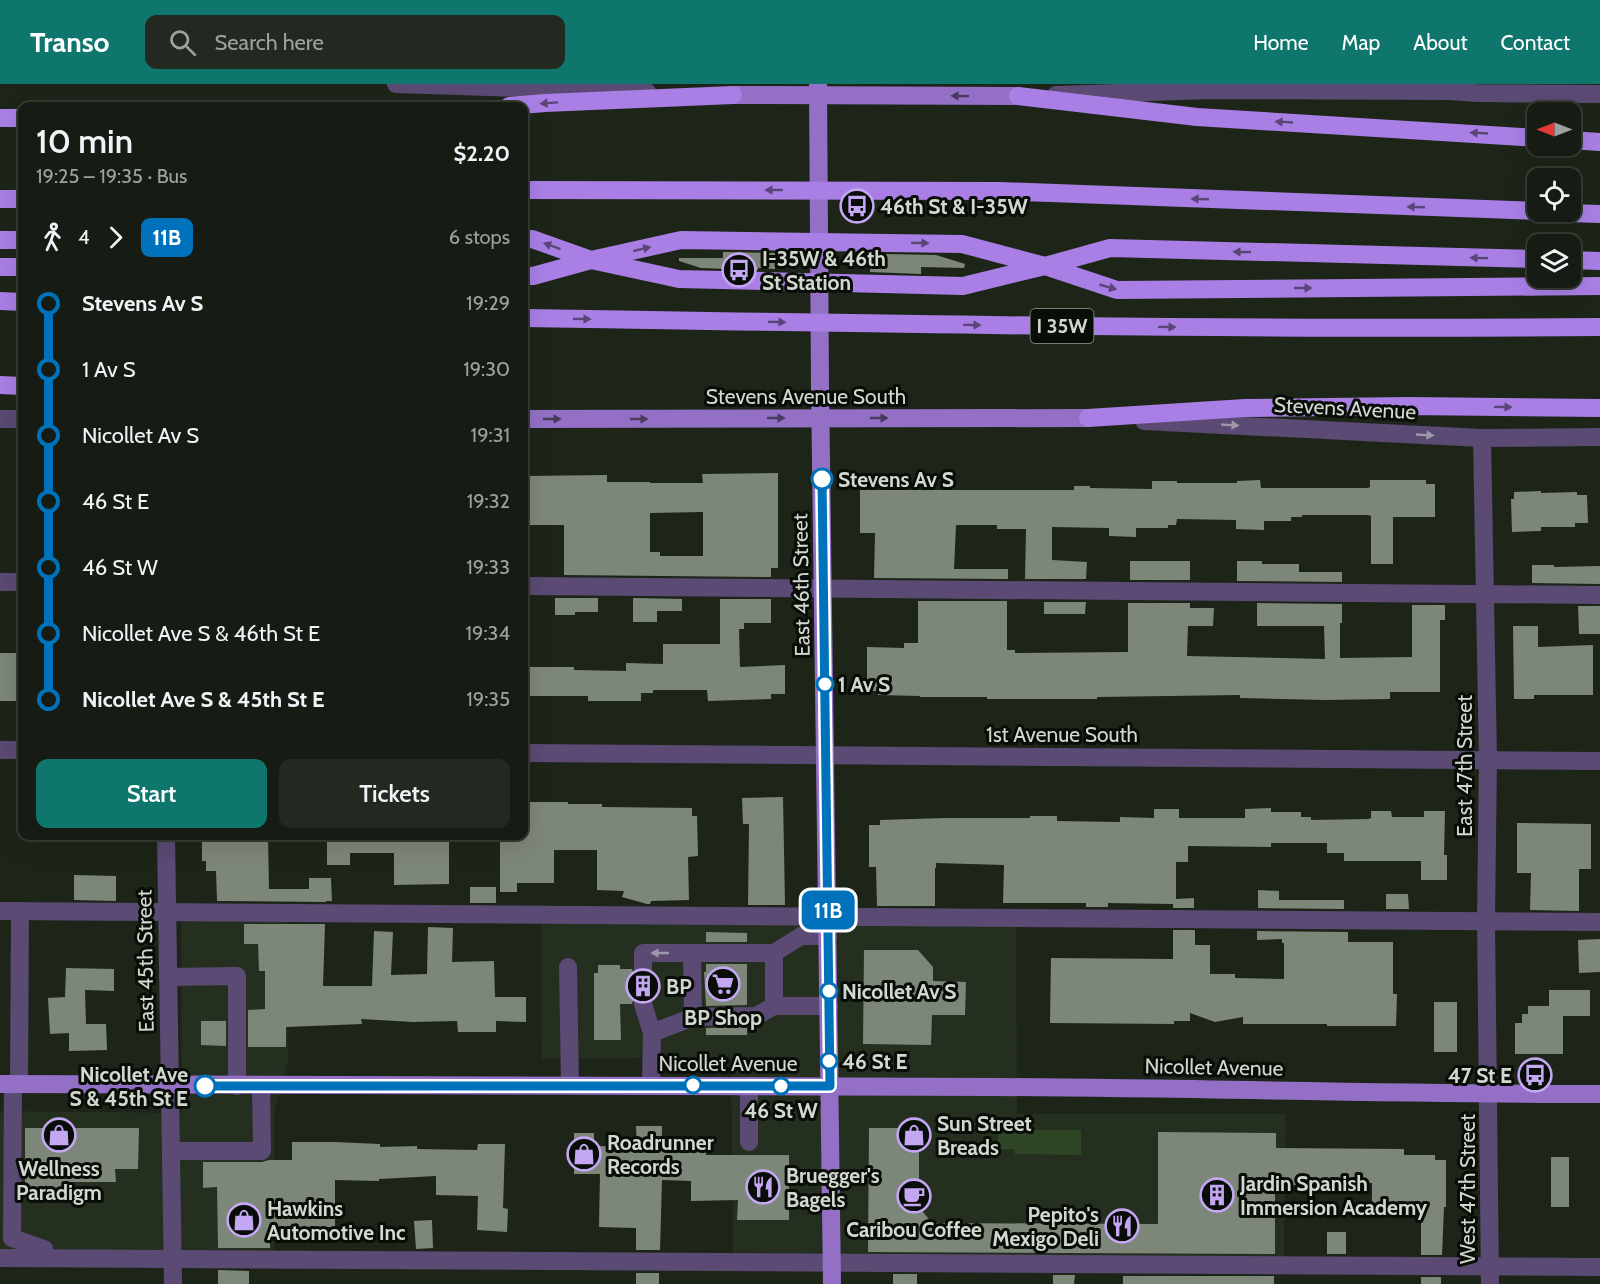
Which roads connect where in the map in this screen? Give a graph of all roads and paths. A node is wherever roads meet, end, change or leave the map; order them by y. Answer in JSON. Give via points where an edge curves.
{"nodes":[{"id":1,"x":396,"y":84,"type":"edge"},
{"id":2,"x":1477,"y":88,"type":"edge"},
{"id":3,"x":818,"y":89,"type":"edge"},
{"id":4,"x":733,"y":94,"type":"junction"},
{"id":5,"x":1600,"y":94,"type":"edge"},
{"id":6,"x":1018,"y":96,"type":"junction"},
{"id":7,"x":528,"y":104,"type":"edge"},
{"id":8,"x":0,"y":118,"type":"edge"},
{"id":9,"x":18,"y":118,"type":"edge"},
{"id":10,"x":1527,"y":137,"type":"edge"},
{"id":11,"x":1581,"y":141,"type":"edge"},
{"id":12,"x":1600,"y":142,"type":"edge"},
{"id":13,"x":528,"y":190,"type":"edge"},
{"id":14,"x":0,"y":199,"type":"edge"},
{"id":15,"x":18,"y":199,"type":"edge"},
{"id":16,"x":1527,"y":212,"type":"edge"},
{"id":17,"x":1581,"y":213,"type":"edge"},
{"id":18,"x":1600,"y":214,"type":"edge"},
{"id":19,"x":528,"y":239,"type":"edge"},
{"id":20,"x":0,"y":240,"type":"edge"},
{"id":21,"x":18,"y":240,"type":"edge"},
{"id":22,"x":1527,"y":259,"type":"edge"},
{"id":23,"x":591,"y":260,"type":"junction"},
{"id":24,"x":1581,"y":260,"type":"edge"},
{"id":25,"x":1600,"y":261,"type":"edge"},
{"id":26,"x":1045,"y":266,"type":"junction"},
{"id":27,"x":0,"y":267,"type":"edge"},
{"id":28,"x":18,"y":267,"type":"edge"},
{"id":29,"x":528,"y":276,"type":"edge"},
{"id":30,"x":1600,"y":286,"type":"edge"},
{"id":31,"x":0,"y":301,"type":"edge"},
{"id":32,"x":18,"y":302,"type":"edge"},
{"id":33,"x":528,"y":318,"type":"edge"},
{"id":34,"x":1600,"y":327,"type":"edge"},
{"id":35,"x":0,"y":386,"type":"edge"},
{"id":36,"x":18,"y":386,"type":"edge"},
{"id":37,"x":1600,"y":408,"type":"edge"},
{"id":38,"x":821,"y":418,"type":"junction"},
{"id":39,"x":1088,"y":418,"type":"junction"},
{"id":40,"x":0,"y":419,"type":"edge"},
{"id":41,"x":18,"y":419,"type":"edge"},
{"id":42,"x":528,"y":419,"type":"edge"},
{"id":43,"x":1600,"y":436,"type":"edge"},
{"id":44,"x":1482,"y":438,"type":"junction"},
{"id":45,"x":0,"y":582,"type":"edge"},
{"id":46,"x":18,"y":582,"type":"edge"},
{"id":47,"x":528,"y":586,"type":"edge"},
{"id":48,"x":824,"y":588,"type":"junction"},
{"id":49,"x":1485,"y":593,"type":"junction"},
{"id":50,"x":1600,"y":595,"type":"edge"},
{"id":51,"x":0,"y":750,"type":"edge"},
{"id":52,"x":18,"y":750,"type":"edge"},
{"id":53,"x":528,"y":753,"type":"edge"},
{"id":54,"x":826,"y":754,"type":"junction"},
{"id":55,"x":1488,"y":760,"type":"junction"},
{"id":56,"x":1600,"y":761,"type":"edge"},
{"id":57,"x":166,"y":840,"type":"edge"},
{"id":58,"x":0,"y":911,"type":"edge"},
{"id":59,"x":20,"y":911,"type":"junction"},
{"id":60,"x":167,"y":912,"type":"junction"},
{"id":61,"x":828,"y":916,"type":"junction"},
{"id":62,"x":1486,"y":921,"type":"junction"},
{"id":63,"x":1600,"y":922,"type":"edge"},
{"id":64,"x":828,"y":936,"type":"junction"},
{"id":65,"x":692,"y":953,"type":"junction"},
{"id":66,"x":774,"y":953,"type":"junction"},
{"id":67,"x":568,"y":967,"type":"dead end"},
{"id":68,"x":643,"y":969,"type":"tunnel mouth"},
{"id":69,"x":168,"y":977,"type":"junction"},
{"id":70,"x":643,"y":1004,"type":"tunnel mouth"},
{"id":71,"x":774,"y":1006,"type":"junction"},
{"id":72,"x":829,"y":1006,"type":"junction"},
{"id":73,"x":693,"y":1017,"type":"junction"},
{"id":74,"x":652,"y":1033,"type":"junction"},
{"id":75,"x":11,"y":1084,"type":"edge"},
{"id":76,"x":170,"y":1085,"type":"junction"},
{"id":77,"x":261,"y":1085,"type":"junction"},
{"id":78,"x":570,"y":1085,"type":"junction"},
{"id":79,"x":651,"y":1085,"type":"junction"},
{"id":80,"x":237,"y":1086,"type":"junction"},
{"id":81,"x":749,"y":1086,"type":"junction"},
{"id":82,"x":830,"y":1086,"type":"junction"},
{"id":83,"x":1488,"y":1094,"type":"junction"},
{"id":84,"x":1600,"y":1094,"type":"edge"},
{"id":85,"x":749,"y":1142,"type":"dead end"},
{"id":86,"x":171,"y":1151,"type":"junction"},
{"id":87,"x":0,"y":1258,"type":"edge"},
{"id":88,"x":44,"y":1258,"type":"junction"},
{"id":89,"x":172,"y":1258,"type":"junction"},
{"id":90,"x":831,"y":1263,"type":"junction"},
{"id":91,"x":1600,"y":1267,"type":"edge"},
{"id":92,"x":1490,"y":1275,"type":"edge"},
{"id":93,"x":173,"y":1284,"type":"edge"},
{"id":94,"x":832,"y":1284,"type":"edge"}],
"edges":[{"from":1,"to":4,"type":"street"},
{"from":2,"to":5,"type":"street"},
{"from":2,"to":6,"type":"street"},
{"from":3,"to":4,"type":"main road"},
{"from":6,"to":3,"type":"main road","one_way":true},
{"from":3,"to":38,"type":"main road","name":"East 46th Street"},
{"from":4,"to":7,"type":"highway","one_way":true},
{"from":10,"to":6,"type":"highway","one_way":true,"via":[[1197,117]]},
{"from":8,"to":9,"type":"highway"},
{"from":11,"to":12,"type":"highway"},
{"from":16,"to":13,"type":"highway","one_way":true,"via":[[999,191]]},
{"from":14,"to":15,"type":"highway"},
{"from":17,"to":18,"type":"highway"},
{"from":23,"to":19,"type":"highway","one_way":true},
{"from":20,"to":21,"type":"highway"},
{"from":22,"to":26,"type":"highway","one_way":true,"via":[[1110,248]]},
{"from":23,"to":26,"type":"highway","via":[[679,279],[963,286]]},
{"from":23,"to":26,"type":"highway","one_way":true,"via":[[693,240],[962,244]]},
{"from":23,"to":29,"type":"highway"},
{"from":24,"to":25,"type":"highway"},
{"from":26,"to":30,"type":"highway","one_way":true,"via":[[1117,290]]},
{"from":27,"to":28,"type":"highway"},
{"from":31,"to":32,"type":"highway"},
{"from":33,"to":34,"type":"highway","number":"I 35W","one_way":true,"via":[[1225,328]]},
{"from":35,"to":36,"type":"highway"},
{"from":39,"to":37,"type":"highway","one_way":true,"via":[[1245,408]]},
{"from":38,"to":39,"type":"main road","name":"Stevens Avenue South","one_way":true},
{"from":42,"to":38,"type":"main road","name":"Stevens Avenue South","one_way":true},
{"from":38,"to":48,"type":"main road","name":"East 46th Street"},
{"from":39,"to":44,"type":"street","name":"Stevens Avenue","one_way":true},
{"from":40,"to":41,"type":"street"},
{"from":43,"to":44,"type":"street","name":"Stevens Avenue"},
{"from":44,"to":49,"type":"street","name":"East 47th Street"},
{"from":45,"to":46,"type":"street"},
{"from":47,"to":48,"type":"street"},
{"from":48,"to":49,"type":"street"},
{"from":48,"to":54,"type":"main road","name":"East 46th Street"},
{"from":49,"to":50,"type":"street"},
{"from":49,"to":55,"type":"street","name":"East 47th Street"},
{"from":51,"to":52,"type":"street"},
{"from":53,"to":54,"type":"street","name":"1st Avenue South"},
{"from":54,"to":55,"type":"street","name":"1st Avenue South"},
{"from":54,"to":61,"type":"main road","name":"East 46th Street"},
{"from":55,"to":56,"type":"street","name":"1st Avenue South"},
{"from":55,"to":62,"type":"street","name":"East 47th Street"},
{"from":57,"to":60,"type":"street","name":"East 45th Street"},
{"from":58,"to":59,"type":"street"},
{"from":59,"to":60,"type":"street"},
{"from":59,"to":75,"type":"street"},
{"from":60,"to":61,"type":"street"},
{"from":60,"to":69,"type":"street","name":"East 45th Street"},
{"from":61,"to":62,"type":"street"},
{"from":61,"to":64,"type":"main road","name":"East 46th Street"},
{"from":62,"to":63,"type":"street"},
{"from":62,"to":83,"type":"street","name":"East 47th Street"},
{"from":64,"to":66,"type":"street","via":[[801,936]]},
{"from":64,"to":72,"type":"main road","name":"East 46th Street"},
{"from":65,"to":66,"type":"street"},
{"from":65,"to":68,"type":"street","one_way":true,"via":[[643,953]]},
{"from":65,"to":73,"type":"street"},
{"from":66,"to":71,"type":"street"},
{"from":67,"to":78,"type":"street"},
{"from":69,"to":76,"type":"street","name":"East 45th Street"},
{"from":69,"to":80,"type":"street","via":[[237,976]]},
{"from":70,"to":74,"type":"street"},
{"from":71,"to":72,"type":"street"},
{"from":71,"to":73,"type":"street","via":[[756,1016]]},
{"from":72,"to":82,"type":"main road","name":"East 46th Street"},
{"from":73,"to":74,"type":"street"},
{"from":74,"to":79,"type":"street"},
{"from":75,"to":76,"type":"main road","name":"Nicollet Avenue"},
{"from":75,"to":88,"type":"street","via":[[12,1238],[44,1249]]},
{"from":76,"to":80,"type":"main road","name":"Nicollet Avenue"},
{"from":76,"to":86,"type":"street","name":"East 45th Street"},
{"from":77,"to":78,"type":"main road","name":"Nicollet Avenue"},
{"from":77,"to":80,"type":"main road","name":"Nicollet Avenue"},
{"from":77,"to":86,"type":"street","via":[[262,1151]]},
{"from":78,"to":79,"type":"main road","name":"Nicollet Avenue"},
{"from":79,"to":81,"type":"main road","name":"Nicollet Avenue"},
{"from":81,"to":82,"type":"main road","name":"Nicollet Avenue"},
{"from":81,"to":85,"type":"street"},
{"from":82,"to":83,"type":"main road","name":"Nicollet Avenue"},
{"from":82,"to":90,"type":"main road","name":"East 46th Street"},
{"from":83,"to":84,"type":"main road","name":"Nicollet Avenue"},
{"from":83,"to":92,"type":"street","name":"West 47th Street"},
{"from":86,"to":89,"type":"street","name":"East 45th Street"},
{"from":87,"to":88,"type":"street"},
{"from":88,"to":89,"type":"street"},
{"from":89,"to":90,"type":"street"},
{"from":89,"to":93,"type":"street","name":"East 45th Street"},
{"from":90,"to":92,"type":"street"},
{"from":90,"to":94,"type":"main road","name":"East 46th Street"},
{"from":91,"to":92,"type":"street"}]}
